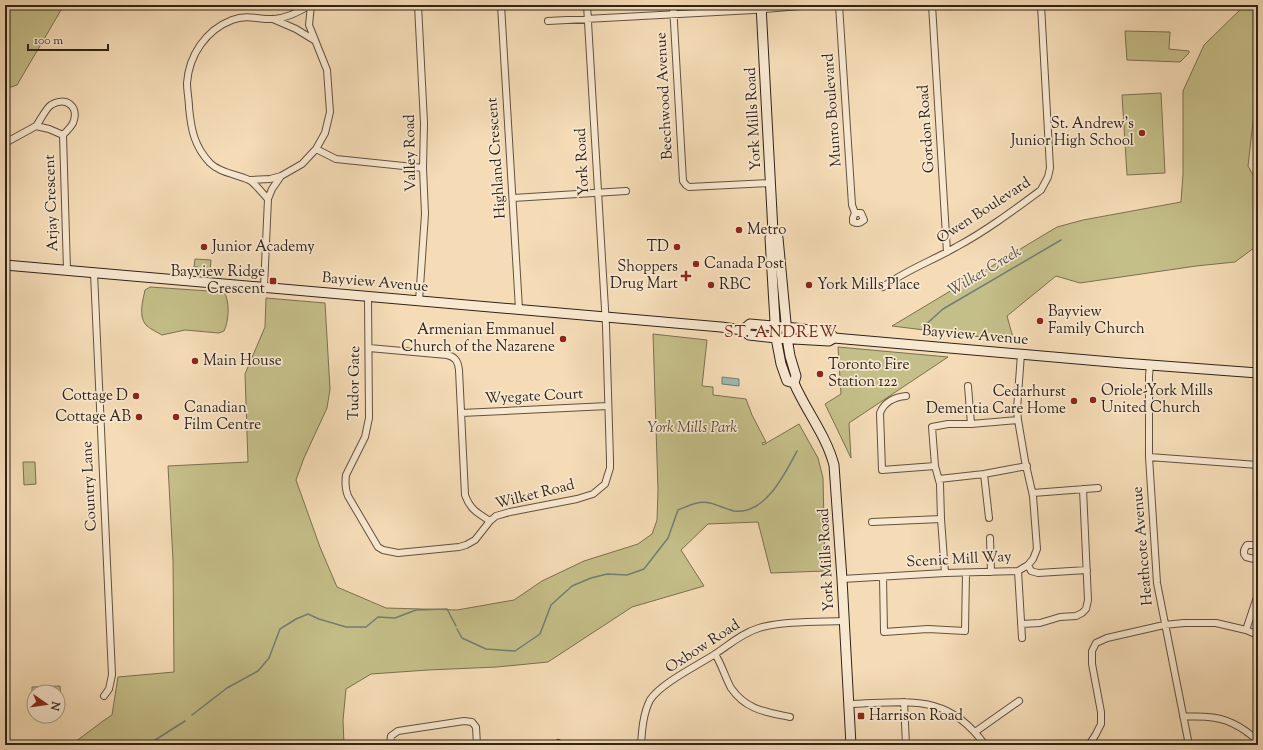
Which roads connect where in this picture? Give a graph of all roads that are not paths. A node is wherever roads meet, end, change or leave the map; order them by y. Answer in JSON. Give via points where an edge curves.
{"nodes":[{"id":1,"x":311,"y":5,"type":"edge"},
{"id":2,"x":418,"y":5,"type":"edge"},
{"id":3,"x":501,"y":5,"type":"edge"},
{"id":4,"x":587,"y":5,"type":"edge"},
{"id":5,"x":674,"y":5,"type":"edge"},
{"id":6,"x":812,"y":5,"type":"edge"},
{"id":7,"x":839,"y":5,"type":"edge"},
{"id":8,"x":932,"y":5,"type":"edge"},
{"id":9,"x":1041,"y":5,"type":"edge"},
{"id":10,"x":762,"y":7,"type":"edge"},
{"id":11,"x":674,"y":14,"type":"junction"},
{"id":12,"x":273,"y":19,"type":"junction"},
{"id":13,"x":588,"y":19,"type":"junction"},
{"id":14,"x":548,"y":21,"type":"dead end"},
{"id":15,"x":314,"y":40,"type":"junction"},
{"id":16,"x":36,"y":126,"type":"junction"},
{"id":17,"x":63,"y":135,"type":"junction"},
{"id":18,"x":5,"y":143,"type":"edge"},
{"id":19,"x":316,"y":149,"type":"junction"},
{"id":20,"x":423,"y":168,"type":"junction"},
{"id":21,"x":281,"y":176,"type":"junction"},
{"id":22,"x":250,"y":180,"type":"junction"},
{"id":23,"x":771,"y":183,"type":"junction"},
{"id":24,"x":626,"y":191,"type":"dead end"},
{"id":25,"x":598,"y":193,"type":"junction"},
{"id":26,"x":513,"y":198,"type":"junction"},
{"id":27,"x":268,"y":199,"type":"junction"},
{"id":28,"x":855,"y":213,"type":"dead end"},
{"id":29,"x":774,"y":232,"type":"junction"},
{"id":30,"x":947,"y":252,"type":"junction"},
{"id":31,"x":5,"y":265,"type":"edge"},
{"id":32,"x":67,"y":270,"type":"junction"},
{"id":33,"x":94,"y":273,"type":"junction"},
{"id":34,"x":883,"y":287,"type":"dead end"},
{"id":35,"x":264,"y":288,"type":"junction"},
{"id":36,"x":368,"y":297,"type":"junction"},
{"id":37,"x":419,"y":301,"type":"junction"},
{"id":38,"x":519,"y":309,"type":"junction"},
{"id":39,"x":605,"y":317,"type":"junction"},
{"id":40,"x":775,"y":327,"type":"junction"},
{"id":41,"x":786,"y":328,"type":"junction"},
{"id":42,"x":743,"y":330,"type":"junction"},
{"id":43,"x":776,"y":338,"type":"junction"},
{"id":44,"x":787,"y":338,"type":"junction"},
{"id":45,"x":834,"y":338,"type":"junction"},
{"id":46,"x":369,"y":348,"type":"junction"},
{"id":47,"x":1021,"y":354,"type":"junction"},
{"id":48,"x":1150,"y":365,"type":"junction"},
{"id":49,"x":1258,"y":373,"type":"edge"},
{"id":50,"x":794,"y":383,"type":"junction"},
{"id":51,"x":968,"y":386,"type":"dead end"},
{"id":52,"x":906,"y":396,"type":"dead end"},
{"id":53,"x":608,"y":406,"type":"junction"},
{"id":54,"x":461,"y":413,"type":"junction"},
{"id":55,"x":1018,"y":420,"type":"junction"},
{"id":56,"x":970,"y":424,"type":"junction"},
{"id":57,"x":1149,"y":458,"type":"junction"},
{"id":58,"x":1258,"y":465,"type":"edge"},
{"id":59,"x":935,"y":466,"type":"junction"},
{"id":60,"x":1027,"y":466,"type":"junction"},
{"id":61,"x":984,"y":474,"type":"junction"},
{"id":62,"x":939,"y":479,"type":"junction"},
{"id":63,"x":1098,"y":488,"type":"dead end"},
{"id":64,"x":1083,"y":489,"type":"junction"},
{"id":65,"x":1033,"y":492,"type":"junction"},
{"id":66,"x":989,"y":518,"type":"dead end"},
{"id":67,"x":941,"y":519,"type":"junction"},
{"id":68,"x":490,"y":520,"type":"junction"},
{"id":69,"x":872,"y":522,"type":"dead end"},
{"id":70,"x":990,"y":538,"type":"dead end"},
{"id":71,"x":1258,"y":547,"type":"edge"},
{"id":72,"x":1258,"y":560,"type":"edge"},
{"id":73,"x":1028,"y":565,"type":"junction"},
{"id":74,"x":1087,"y":570,"type":"junction"},
{"id":75,"x":1018,"y":571,"type":"junction"},
{"id":76,"x":991,"y":572,"type":"junction"},
{"id":77,"x":945,"y":573,"type":"junction"},
{"id":78,"x":966,"y":573,"type":"junction"},
{"id":79,"x":883,"y":577,"type":"junction"},
{"id":80,"x":842,"y":579,"type":"junction"},
{"id":81,"x":1258,"y":594,"type":"edge"},
{"id":82,"x":844,"y":622,"type":"junction"},
{"id":83,"x":1021,"y":624,"type":"junction"},
{"id":84,"x":1164,"y":625,"type":"junction"},
{"id":85,"x":1246,"y":630,"type":"junction"},
{"id":86,"x":1258,"y":635,"type":"edge"},
{"id":87,"x":1022,"y":638,"type":"dead end"},
{"id":88,"x":715,"y":654,"type":"junction"},
{"id":89,"x":104,"y":696,"type":"dead end"},
{"id":90,"x":1019,"y":701,"type":"dead end"},
{"id":91,"x":904,"y":702,"type":"junction"},
{"id":92,"x":848,"y":704,"type":"junction"},
{"id":93,"x":1184,"y":716,"type":"junction"},
{"id":94,"x":790,"y":717,"type":"dead end"},
{"id":95,"x":975,"y":732,"type":"junction"},
{"id":96,"x":1258,"y":741,"type":"edge"},
{"id":97,"x":390,"y":745,"type":"edge"},
{"id":98,"x":477,"y":745,"type":"edge"},
{"id":99,"x":641,"y":745,"type":"edge"},
{"id":100,"x":851,"y":745,"type":"edge"},
{"id":101,"x":906,"y":745,"type":"edge"},
{"id":102,"x":984,"y":745,"type":"edge"},
{"id":103,"x":1089,"y":745,"type":"edge"},
{"id":104,"x":1189,"y":745,"type":"edge"}],
"edges":[{"from":1,"to":12,"type":"street","via":[[286,17]]},
{"from":1,"to":15,"type":"street","via":[[309,25]]},
{"from":2,"to":20,"type":"street","name":"Valley Road","via":[[424,122]]},
{"from":3,"to":26,"type":"street","name":"Highland Crescent"},
{"from":4,"to":13,"type":"street","name":"York Road"},
{"from":5,"to":11,"type":"street","name":"Beechwood Avenue"},
{"from":6,"to":10,"type":"street"},
{"from":7,"to":28,"type":"street","name":"Munro Boulevard","via":[[852,205]]},
{"from":8,"to":30,"type":"street","name":"Gordon Road"},
{"from":9,"to":30,"type":"street","name":"Owen Boulevard","via":[[1048,177],[1041,190],[1032,197]]},
{"from":10,"to":11,"type":"street"},
{"from":10,"to":23,"type":"main road","name":"York Mills Road"},
{"from":11,"to":13,"type":"street"},
{"from":11,"to":23,"type":"street","name":"Beechwood Avenue","via":[[683,181],[689,187]]},
{"from":12,"to":15,"type":"street"},
{"from":12,"to":22,"type":"street","via":[[248,16],[214,29],[200,44],[190,65],[187,83],[191,129],[198,146],[211,164],[224,172]]},
{"from":13,"to":14,"type":"street"},
{"from":13,"to":25,"type":"street","name":"York Road"},
{"from":15,"to":19,"type":"street","via":[[327,70],[330,112],[325,133]]},
{"from":16,"to":17,"type":"street","name":"Arjay Crescent"},
{"from":16,"to":17,"type":"street","name":"Arjay Crescent","via":[[49,106],[65,102],[74,108],[75,115],[73,124]]},
{"from":16,"to":18,"type":"street","name":"Arjay Crescent"},
{"from":17,"to":32,"type":"street","name":"Arjay Crescent"},
{"from":19,"to":20,"type":"street","via":[[336,158]]},
{"from":19,"to":21,"type":"street","via":[[302,164]]},
{"from":20,"to":37,"type":"street","name":"Valley Road","via":[[425,222]]},
{"from":21,"to":22,"type":"street"},
{"from":21,"to":27,"type":"street"},
{"from":22,"to":27,"type":"street"},
{"from":23,"to":29,"type":"main road","name":"York Mills Road"},
{"from":24,"to":25,"type":"street"},
{"from":25,"to":26,"type":"street"},
{"from":25,"to":39,"type":"street","name":"York Road"},
{"from":26,"to":38,"type":"street","name":"Highland Crescent"},
{"from":27,"to":35,"type":"street"},
{"from":29,"to":40,"type":"main road","name":"York Mills Road","via":[[770,238]]},
{"from":29,"to":41,"type":"main road","name":"York Mills Road","via":[[778,238]]},
{"from":30,"to":34,"type":"street","name":"Owen Boulevard","via":[[893,279]]},
{"from":31,"to":32,"type":"main road","name":"Bayview Avenue"},
{"from":32,"to":33,"type":"main road","name":"Bayview Avenue"},
{"from":33,"to":35,"type":"main road","name":"Bayview Avenue"},
{"from":33,"to":89,"type":"street","name":"Country Lane","via":[[112,675],[109,689]]},
{"from":35,"to":36,"type":"main road","name":"Bayview Avenue"},
{"from":36,"to":37,"type":"main road","name":"Bayview Avenue"},
{"from":36,"to":46,"type":"street","name":"Tudor Gate"},
{"from":37,"to":38,"type":"main road","name":"Bayview Avenue"},
{"from":38,"to":39,"type":"main road","name":"Bayview Avenue"},
{"from":39,"to":42,"type":"main road","name":"Bayview Avenue"},
{"from":39,"to":53,"type":"street","name":"Wilket Road"},
{"from":40,"to":41,"type":"main road","name":"Bayview Avenue"},
{"from":40,"to":42,"type":"main road","name":"Bayview Avenue","via":[[749,324]]},
{"from":40,"to":43,"type":"main road","name":"York Mills Road"},
{"from":41,"to":44,"type":"main road","name":"York Mills Road"},
{"from":41,"to":45,"type":"main road","name":"Bayview Avenue","via":[[829,333]]},
{"from":42,"to":43,"type":"main road","name":"Bayview Avenue","via":[[749,335]]},
{"from":43,"to":44,"type":"main road","name":"Bayview Avenue"},
{"from":43,"to":50,"type":"main road","name":"York Mills Road","via":[[780,364],[787,381]]},
{"from":44,"to":45,"type":"main road","name":"Bayview Avenue","via":[[828,341]]},
{"from":44,"to":50,"type":"main road","name":"York Mills Road","via":[[796,376]]},
{"from":45,"to":47,"type":"main road","name":"Bayview Avenue"},
{"from":46,"to":54,"type":"street","name":"Wilket Road","via":[[453,356],[458,364]]},
{"from":46,"to":68,"type":"street","name":"Tudor Gate","via":[[370,409],[367,428],[345,481],[348,496],[378,548],[398,552],[459,547],[475,540]]},
{"from":47,"to":48,"type":"main road","name":"Bayview Avenue"},
{"from":47,"to":55,"type":"street","name":"Scenic Mill Way"},
{"from":48,"to":49,"type":"main road","name":"Bayview Avenue"},
{"from":48,"to":57,"type":"street","name":"Heathcote Avenue"},
{"from":50,"to":80,"type":"main road","name":"York Mills Road","via":[[823,434],[834,465]]},
{"from":51,"to":56,"type":"street"},
{"from":52,"to":59,"type":"street","via":[[890,401],[880,413],[882,470]]},
{"from":53,"to":54,"type":"street","name":"Wyegate Court"},
{"from":53,"to":68,"type":"street","name":"Wilket Road","via":[[610,468],[603,487],[577,500],[510,512]]},
{"from":54,"to":68,"type":"street","name":"Wilket Road","via":[[465,494],[471,508]]},
{"from":55,"to":56,"type":"street"},
{"from":55,"to":60,"type":"street","name":"Scenic Mill Way"},
{"from":56,"to":59,"type":"street","via":[[932,427]]},
{"from":57,"to":58,"type":"street"},
{"from":57,"to":84,"type":"street","name":"Heathcote Avenue","via":[[1157,583]]},
{"from":59,"to":62,"type":"street"},
{"from":60,"to":61,"type":"street"},
{"from":60,"to":65,"type":"street","name":"Scenic Mill Way"},
{"from":61,"to":62,"type":"street"},
{"from":61,"to":66,"type":"street"},
{"from":62,"to":67,"type":"street"},
{"from":63,"to":64,"type":"street"},
{"from":64,"to":65,"type":"street"},
{"from":64,"to":74,"type":"street"},
{"from":65,"to":73,"type":"street","name":"Scenic Mill Way","via":[[1038,550]]},
{"from":67,"to":69,"type":"street"},
{"from":67,"to":77,"type":"street"},
{"from":70,"to":76,"type":"street"},
{"from":71,"to":72,"type":"street","via":[[1247,545],[1244,548],[1246,557]]},
{"from":73,"to":74,"type":"street","via":[[1031,570],[1038,573]]},
{"from":73,"to":75,"type":"street","name":"Scenic Mill Way"},
{"from":74,"to":83,"type":"street","via":[[1088,600],[1082,613],[1040,623]]},
{"from":75,"to":76,"type":"street","name":"Scenic Mill Way"},
{"from":75,"to":83,"type":"street"},
{"from":76,"to":78,"type":"street","name":"Scenic Mill Way"},
{"from":77,"to":78,"type":"street","name":"Scenic Mill Way"},
{"from":77,"to":79,"type":"street","name":"Scenic Mill Way"},
{"from":78,"to":79,"type":"street","via":[[965,631],[928,629],[884,632]]},
{"from":79,"to":80,"type":"street","name":"Scenic Mill Way"},
{"from":80,"to":82,"type":"main road","name":"York Mills Road"},
{"from":81,"to":85,"type":"street"},
{"from":82,"to":88,"type":"street","name":"Oxbow Road","via":[[772,625],[758,628],[745,633]]},
{"from":82,"to":92,"type":"main road","name":"York Mills Road"},
{"from":83,"to":87,"type":"street"},
{"from":84,"to":85,"type":"street","via":[[1216,623]]},
{"from":84,"to":93,"type":"street","name":"Heathcote Avenue"},
{"from":84,"to":103,"type":"street","via":[[1107,638],[1096,643],[1092,651],[1092,664],[1101,724]]},
{"from":85,"to":86,"type":"street"},
{"from":88,"to":94,"type":"street","via":[[731,688],[744,702],[760,711]]},
{"from":88,"to":99,"type":"street","name":"Oxbow Road","via":[[655,694],[644,716]]},
{"from":90,"to":95,"type":"street"},
{"from":91,"to":92,"type":"street"},
{"from":91,"to":95,"type":"street","via":[[938,706],[954,714]]},
{"from":91,"to":101,"type":"street"},
{"from":92,"to":100,"type":"main road","name":"York Mills Road"},
{"from":93,"to":96,"type":"street","via":[[1210,717],[1228,722],[1248,732]]},
{"from":93,"to":104,"type":"street","name":"Heathcote Avenue"},
{"from":95,"to":102,"type":"street"},
{"from":97,"to":98,"type":"street","via":[[391,736],[398,731],[464,721],[472,722],[476,727]]}]}
